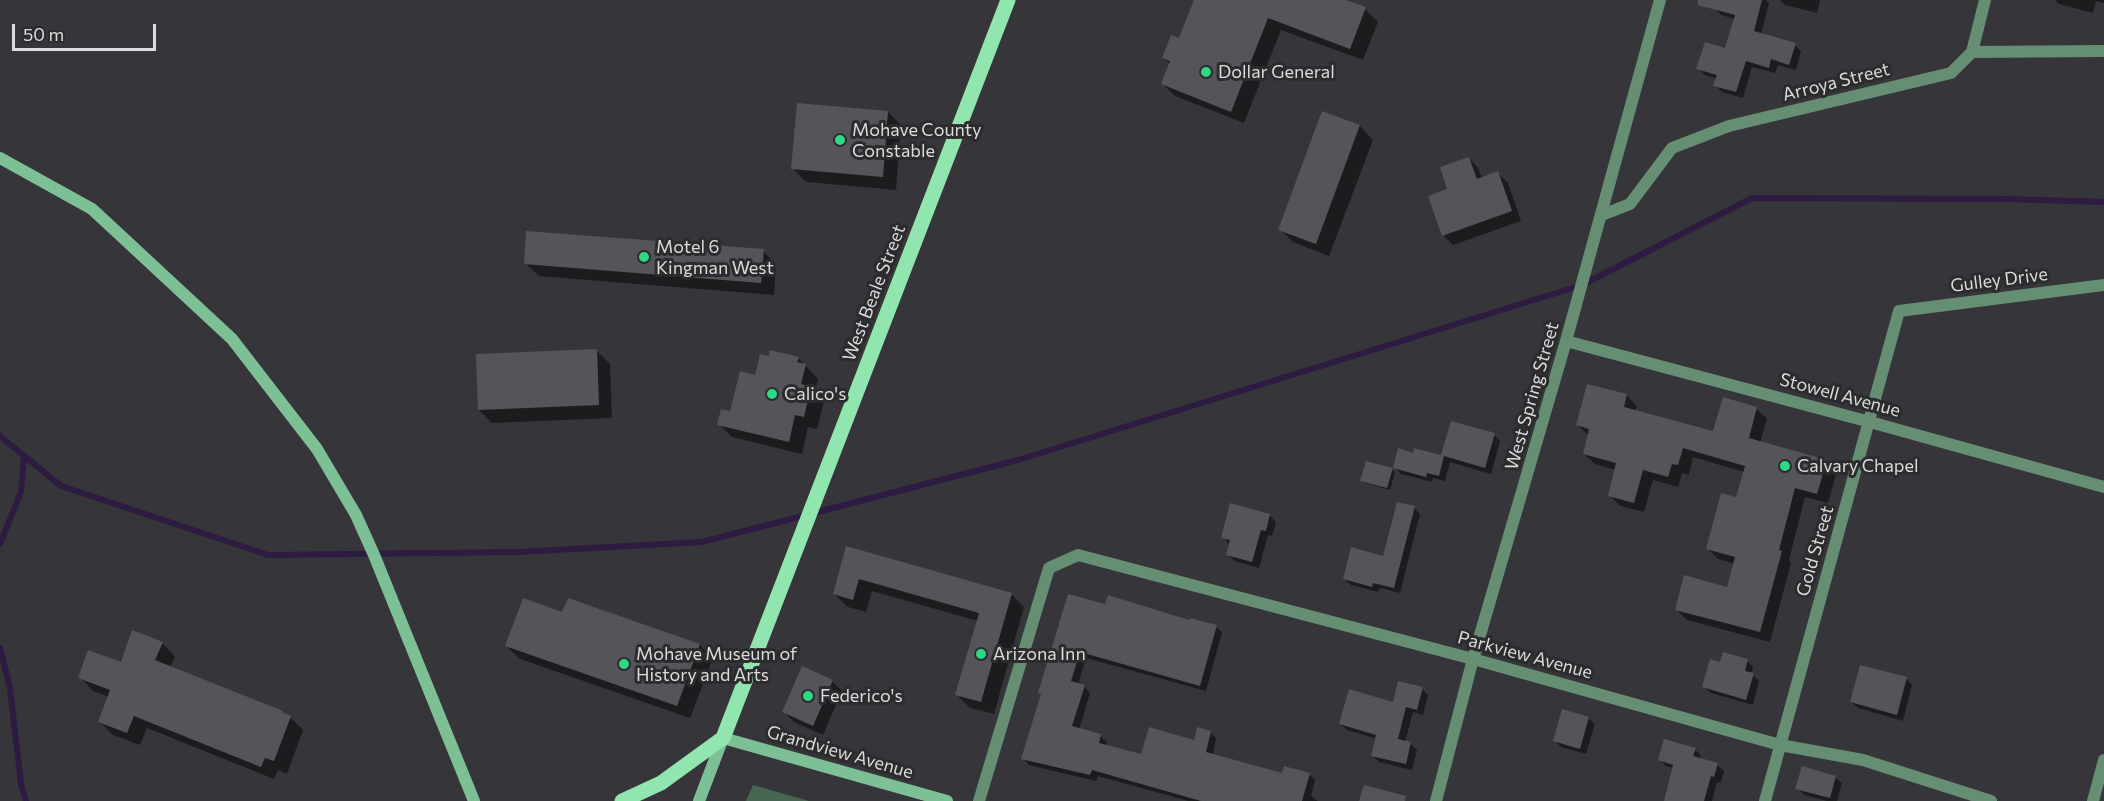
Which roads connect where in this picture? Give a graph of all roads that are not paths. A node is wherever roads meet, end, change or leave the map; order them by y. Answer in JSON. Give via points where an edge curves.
{"nodes":[{"id":1,"x":1008,"y":0,"type":"edge"},
{"id":2,"x":1660,"y":0,"type":"edge"},
{"id":3,"x":1985,"y":0,"type":"edge"},
{"id":4,"x":2104,"y":51,"type":"edge"},
{"id":5,"x":1972,"y":52,"type":"junction"},
{"id":6,"x":0,"y":158,"type":"edge"},
{"id":7,"x":1602,"y":215,"type":"junction"},
{"id":8,"x":2104,"y":285,"type":"edge"},
{"id":9,"x":1899,"y":311,"type":"joint"},
{"id":10,"x":1566,"y":341,"type":"junction"},
{"id":11,"x":1870,"y":422,"type":"junction"},
{"id":12,"x":2104,"y":487,"type":"edge"},
{"id":13,"x":1473,"y":659,"type":"junction"},
{"id":14,"x":723,"y":738,"type":"junction"},
{"id":15,"x":1780,"y":745,"type":"junction"},
{"id":16,"x":2104,"y":760,"type":"edge"},
{"id":17,"x":474,"y":801,"type":"edge"},
{"id":18,"x":622,"y":801,"type":"edge"},
{"id":19,"x":699,"y":801,"type":"edge"},
{"id":20,"x":947,"y":801,"type":"edge"},
{"id":21,"x":979,"y":801,"type":"edge"},
{"id":22,"x":1436,"y":801,"type":"edge"},
{"id":23,"x":1765,"y":801,"type":"edge"},
{"id":24,"x":1991,"y":801,"type":"edge"},
{"id":25,"x":2093,"y":801,"type":"edge"}],
"edges":[{"from":1,"to":14,"type":"main road","name":"West Beale Street"},
{"from":2,"to":7,"type":"street","name":"West Spring Street"},
{"from":3,"to":5,"type":"street"},
{"from":4,"to":5,"type":"street"},
{"from":5,"to":7,"type":"street","name":"Arroya Street","via":[[1952,72],[1729,126],[1672,148],[1630,204]]},
{"from":6,"to":17,"type":"street","via":[[92,209],[232,339],[316,449],[356,515]]},
{"from":7,"to":10,"type":"street","name":"West Spring Street"},
{"from":8,"to":9,"type":"street","name":"Gulley Drive"},
{"from":9,"to":11,"type":"street","name":"Gold Street"},
{"from":10,"to":11,"type":"street","name":"Stowell Avenue"},
{"from":10,"to":13,"type":"street","name":"West Spring Street"},
{"from":11,"to":12,"type":"street","name":"Stowell Avenue"},
{"from":11,"to":15,"type":"street","name":"Gold Street"},
{"from":13,"to":15,"type":"street","name":"Parkview Avenue"},
{"from":13,"to":21,"type":"street","name":"Parkview Avenue","via":[[1078,555],[1049,568]]},
{"from":13,"to":22,"type":"street","name":"West Spring Street"},
{"from":14,"to":18,"type":"main road","via":[[661,783]]},
{"from":14,"to":19,"type":"street","name":"West Beale Street"},
{"from":14,"to":20,"type":"street","name":"Grandview Avenue"},
{"from":15,"to":23,"type":"street","name":"Gold Street"},
{"from":15,"to":24,"type":"street","name":"Parkview Avenue","via":[[1863,760]]},
{"from":16,"to":25,"type":"street"}]}
